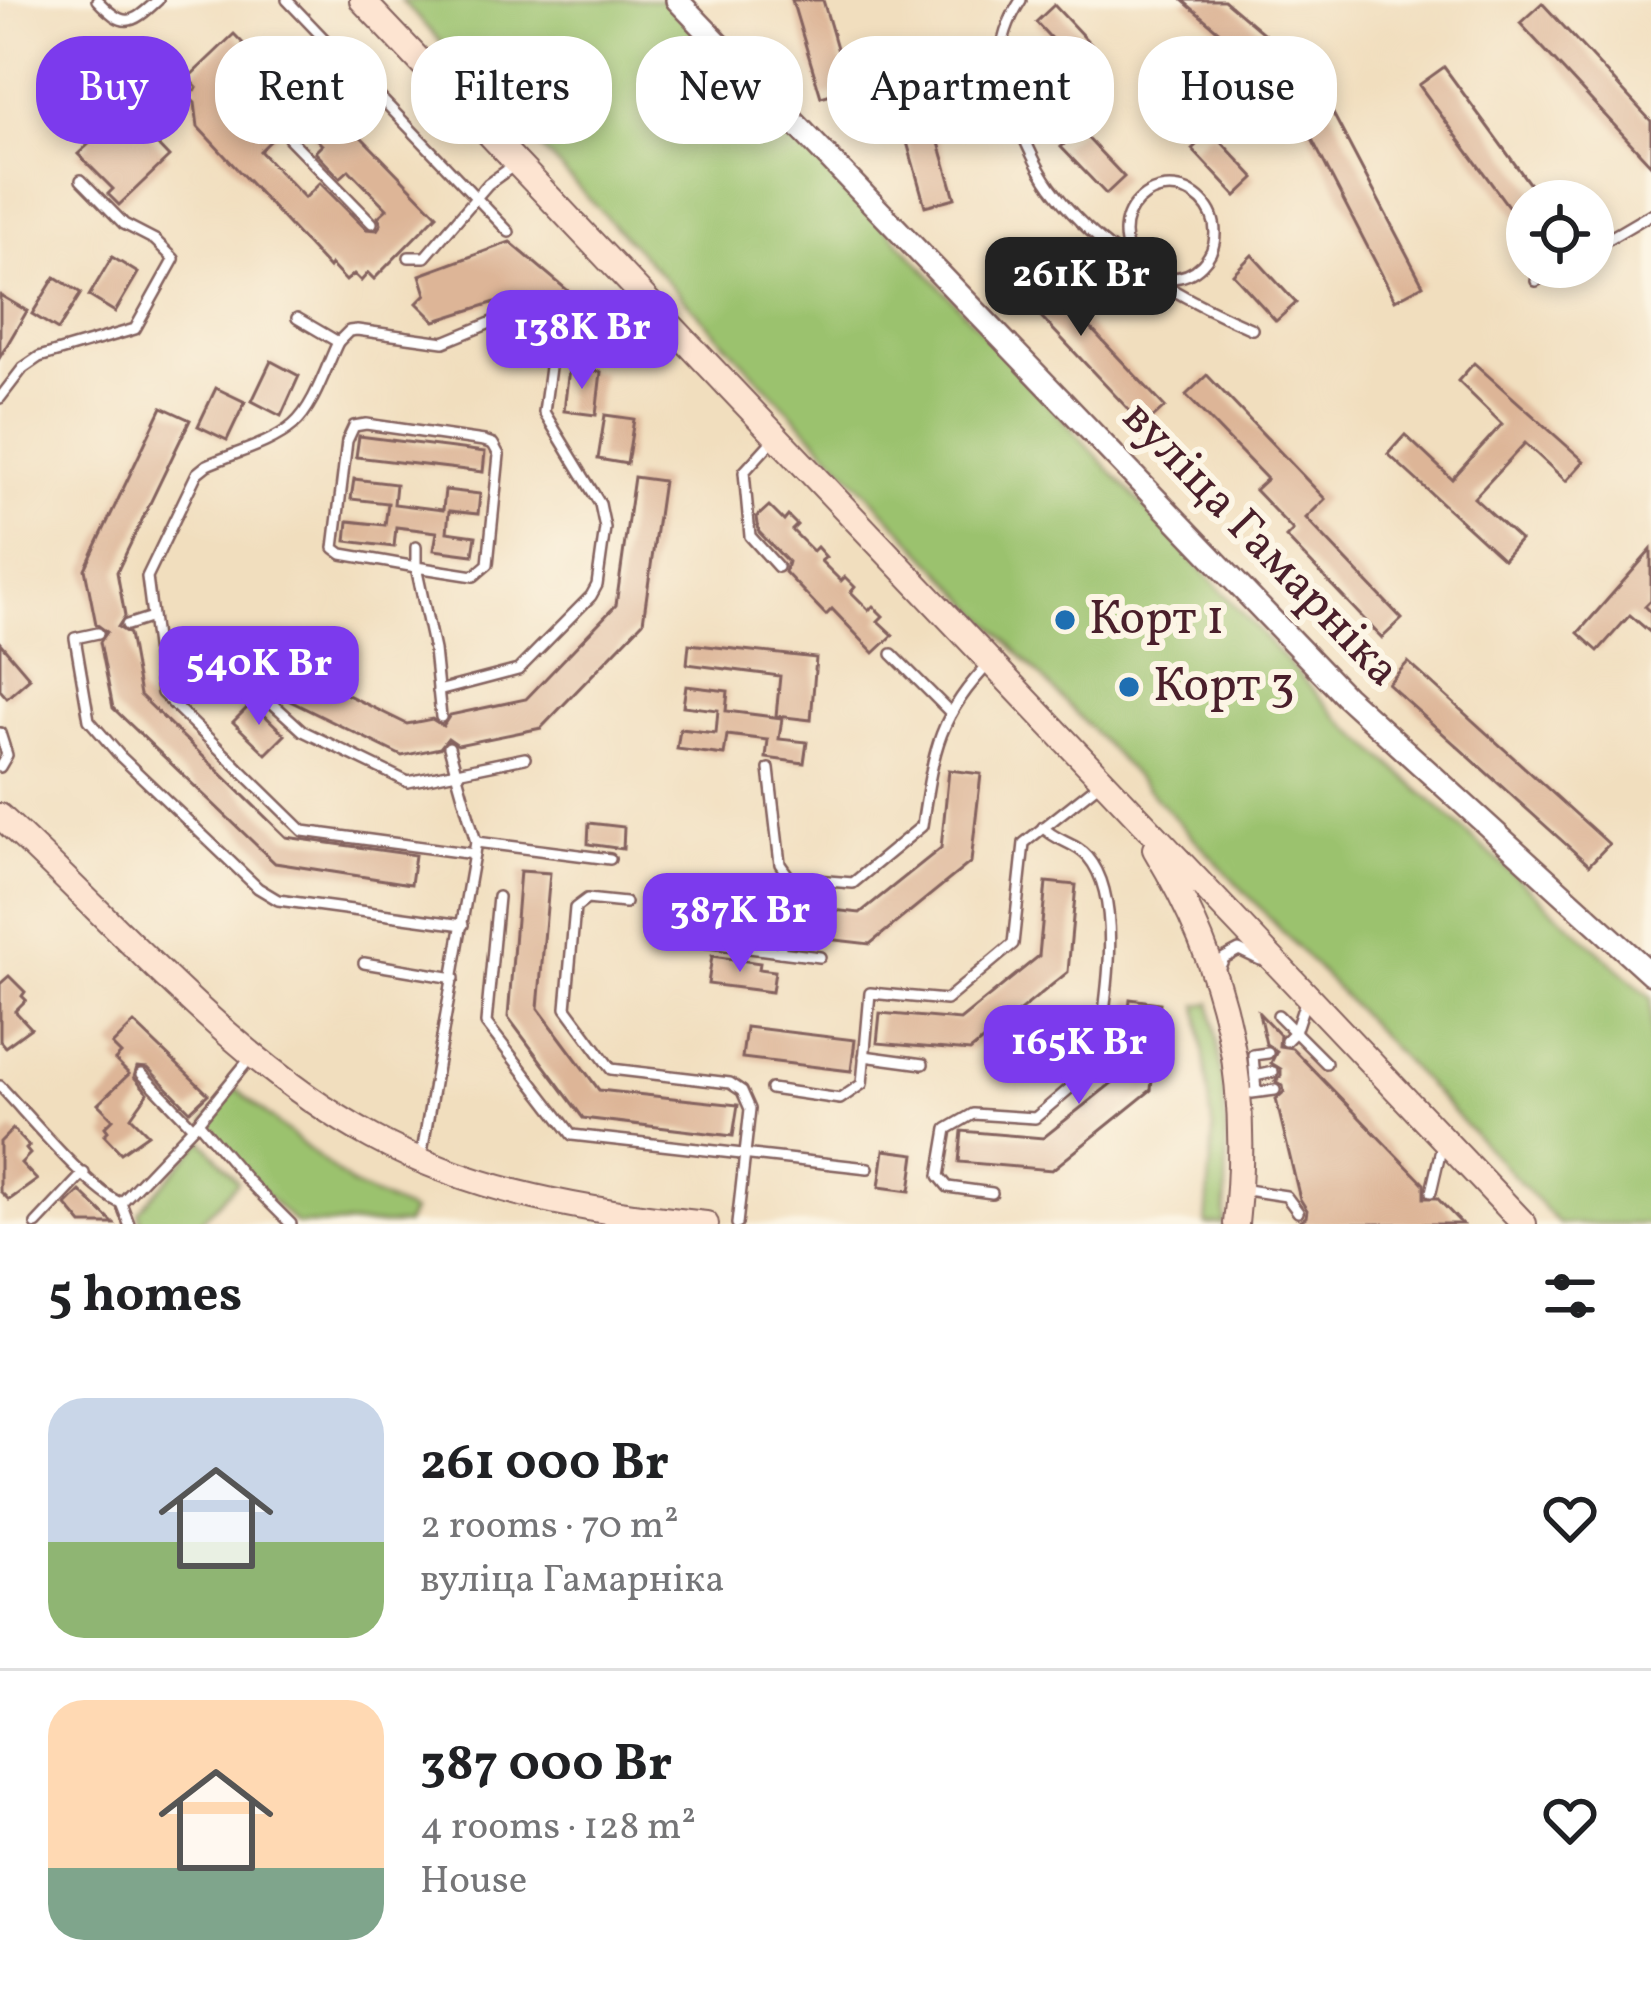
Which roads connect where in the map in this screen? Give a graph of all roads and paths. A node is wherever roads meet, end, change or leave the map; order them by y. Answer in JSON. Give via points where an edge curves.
{"nodes":[{"id":1,"x":97,"y":0,"type":"edge"},
{"id":2,"x":158,"y":0,"type":"edge"},
{"id":3,"x":287,"y":0,"type":"edge"},
{"id":4,"x":362,"y":0,"type":"edge"},
{"id":5,"x":1021,"y":0,"type":"edge"},
{"id":6,"x":682,"y":2,"type":"edge"},
{"id":7,"x":295,"y":144,"type":"edge"},
{"id":8,"x":517,"y":163,"type":"junction"},
{"id":9,"x":81,"y":180,"type":"dead end"},
{"id":10,"x":476,"y":197,"type":"junction"},
{"id":11,"x":1651,"y":214,"type":"edge"},
{"id":12,"x":372,"y":223,"type":"dead end"},
{"id":13,"x":508,"y":232,"type":"dead end"},
{"id":14,"x":1614,"y":236,"type":"edge"},
{"id":15,"x":409,"y":257,"type":"dead end"},
{"id":16,"x":1147,"y":272,"type":"junction"},
{"id":17,"x":297,"y":318,"type":"dead end"},
{"id":18,"x":1252,"y":329,"type":"dead end"},
{"id":19,"x":512,"y":334,"type":"dead end"},
{"id":20,"x":338,"y":342,"type":"junction"},
{"id":21,"x":551,"y":360,"type":"dead end"},
{"id":22,"x":0,"y":398,"type":"edge"},
{"id":23,"x":777,"y":436,"type":"junction"},
{"id":24,"x":416,"y":547,"type":"dead end"},
{"id":25,"x":416,"y":567,"type":"junction"},
{"id":26,"x":778,"y":567,"type":"dead end"},
{"id":27,"x":149,"y":618,"type":"junction"},
{"id":28,"x":127,"y":625,"type":"dead end"},
{"id":29,"x":98,"y":633,"type":"dead end"},
{"id":30,"x":308,"y":635,"type":"dead end"},
{"id":31,"x":892,"y":655,"type":"dead end"},
{"id":32,"x":992,"y":662,"type":"junction"},
{"id":33,"x":438,"y":691,"type":"junction"},
{"id":34,"x":951,"y":713,"type":"junction"},
{"id":35,"x":441,"y":717,"type":"dead end"},
{"id":36,"x":0,"y":733,"type":"edge"},
{"id":37,"x":449,"y":747,"type":"dead end"},
{"id":38,"x":525,"y":758,"type":"dead end"},
{"id":39,"x":0,"y":767,"type":"edge"},
{"id":40,"x":770,"y":769,"type":"dead end"},
{"id":41,"x":458,"y":770,"type":"junction"},
{"id":42,"x":1112,"y":788,"type":"junction"},
{"id":43,"x":0,"y":816,"type":"edge"},
{"id":44,"x":1042,"y":827,"type":"junction"},
{"id":45,"x":475,"y":848,"type":"junction"},
{"id":46,"x":610,"y":860,"type":"dead end"},
{"id":47,"x":790,"y":878,"type":"junction"},
{"id":48,"x":498,"y":897,"type":"dead end"},
{"id":49,"x":625,"y":903,"type":"dead end"},
{"id":50,"x":786,"y":905,"type":"dead end"},
{"id":51,"x":463,"y":926,"type":"junction"},
{"id":52,"x":782,"y":934,"type":"dead end"},
{"id":53,"x":695,"y":941,"type":"dead end"},
{"id":54,"x":780,"y":952,"type":"junction"},
{"id":55,"x":820,"y":957,"type":"dead end"},
{"id":56,"x":364,"y":962,"type":"dead end"},
{"id":57,"x":1651,"y":974,"type":"edge"},
{"id":58,"x":1216,"y":976,"type":"junction"},
{"id":59,"x":454,"y":978,"type":"junction"},
{"id":60,"x":1306,"y":1001,"type":"junction"},
{"id":61,"x":1278,"y":1015,"type":"dead end"},
{"id":62,"x":1302,"y":1039,"type":"junction"},
{"id":63,"x":253,"y":1054,"type":"junction"},
{"id":64,"x":864,"y":1056,"type":"junction"},
{"id":65,"x":1326,"y":1063,"type":"dead end"},
{"id":66,"x":922,"y":1064,"type":"dead end"},
{"id":67,"x":142,"y":1074,"type":"dead end"},
{"id":68,"x":1251,"y":1082,"type":"junction"},
{"id":69,"x":771,"y":1088,"type":"dead end"},
{"id":70,"x":1,"y":1089,"type":"edge"},
{"id":71,"x":1275,"y":1095,"type":"dead end"},
{"id":72,"x":196,"y":1124,"type":"junction"},
{"id":73,"x":1454,"y":1149,"type":"junction"},
{"id":74,"x":742,"y":1154,"type":"junction"},
{"id":75,"x":421,"y":1160,"type":"junction"},
{"id":76,"x":868,"y":1168,"type":"dead end"},
{"id":77,"x":84,"y":1173,"type":"junction"},
{"id":78,"x":1240,"y":1189,"type":"junction"},
{"id":79,"x":1431,"y":1192,"type":"dead end"},
{"id":80,"x":992,"y":1193,"type":"dead end"},
{"id":81,"x":121,"y":1203,"type":"junction"},
{"id":82,"x":1298,"y":1212,"type":"dead end"},
{"id":83,"x":286,"y":1222,"type":"edge"},
{"id":84,"x":670,"y":1222,"type":"edge"},
{"id":85,"x":36,"y":1224,"type":"edge"},
{"id":86,"x":129,"y":1224,"type":"edge"},
{"id":87,"x":706,"y":1224,"type":"edge"},
{"id":88,"x":737,"y":1224,"type":"edge"},
{"id":89,"x":1236,"y":1224,"type":"edge"},
{"id":90,"x":1524,"y":1224,"type":"edge"}],
"edges":[{"from":1,"to":2,"type":"lane","via":[[126,22]]},
{"from":3,"to":10,"type":"lane"},
{"from":4,"to":8,"type":"main road"},
{"from":5,"to":16,"type":"lane","via":[[1000,78],[1031,155],[1070,210]]},
{"from":6,"to":57,"type":"street","name":"вуліца Гамарніка","via":[[1345,696]]},
{"from":7,"to":12,"type":"lane"},
{"from":8,"to":10,"type":"lane"},
{"from":8,"to":23,"type":"main road"},
{"from":9,"to":22,"type":"lane","via":[[174,259],[135,329],[39,357]]},
{"from":10,"to":13,"type":"lane"},
{"from":10,"to":15,"type":"lane","via":[[425,257]]},
{"from":11,"to":14,"type":"lane"},
{"from":16,"to":16,"type":"lane","via":[[1174,278],[1209,256],[1215,228],[1193,194],[1166,188],[1132,210],[1129,250]]},
{"from":16,"to":18,"type":"lane"},
{"from":17,"to":20,"type":"lane"},
{"from":19,"to":20,"type":"lane","via":[[495,320],[444,342],[356,330]]},
{"from":20,"to":27,"type":"lane","via":[[295,424],[197,473],[147,577]]},
{"from":21,"to":33,"type":"lane","via":[[544,412],[600,504],[597,586],[518,670]]},
{"from":23,"to":26,"type":"lane","via":[[744,472],[750,536]]},
{"from":23,"to":32,"type":"main road"},
{"from":24,"to":25,"type":"lane"},
{"from":25,"to":25,"type":"lane","via":[[474,576],[488,564],[499,455],[484,441],[355,426],[334,548]]},
{"from":25,"to":33,"type":"lane"},
{"from":27,"to":28,"type":"lane"},
{"from":27,"to":45,"type":"lane","via":[[162,693],[303,831]]},
{"from":29,"to":51,"type":"lane","via":[[75,638],[89,720],[258,888],[278,900]]},
{"from":30,"to":41,"type":"lane","via":[[300,654],[278,644],[259,691],[303,731],[408,782]]},
{"from":31,"to":34,"type":"lane"},
{"from":32,"to":34,"type":"lane"},
{"from":32,"to":42,"type":"main road"},
{"from":33,"to":35,"type":"lane"},
{"from":34,"to":47,"type":"lane","via":[[935,743],[922,826],[854,883]]},
{"from":36,"to":39,"type":"lane","via":[[7,755]]},
{"from":37,"to":41,"type":"lane"},
{"from":38,"to":41,"type":"lane"},
{"from":40,"to":47,"type":"lane","via":[[780,864]]},
{"from":41,"to":45,"type":"lane"},
{"from":42,"to":44,"type":"lane"},
{"from":42,"to":58,"type":"main road","via":[[1178,888]]},
{"from":42,"to":60,"type":"main road"},
{"from":43,"to":63,"type":"main road"},
{"from":44,"to":64,"type":"lane","via":[[1021,849],[1013,944],[946,1000],[870,993]]},
{"from":44,"to":80,"type":"lane","via":[[1086,854],[1099,878],[1108,915],[1104,1011],[1096,1066],[1035,1118],[973,1114],[947,1129],[939,1176],[948,1187]]},
{"from":45,"to":46,"type":"lane"},
{"from":45,"to":51,"type":"lane"},
{"from":47,"to":50,"type":"lane"},
{"from":48,"to":74,"type":"lane","via":[[487,1023],[572,1136]]},
{"from":49,"to":74,"type":"lane","via":[[587,899],[575,908],[566,1007],[611,1069],[742,1091],[751,1109]]},
{"from":51,"to":59,"type":"lane"},
{"from":52,"to":54,"type":"lane"},
{"from":53,"to":54,"type":"lane"},
{"from":54,"to":55,"type":"lane"},
{"from":56,"to":59,"type":"lane"},
{"from":58,"to":60,"type":"lane","via":[[1224,958],[1247,951]]},
{"from":58,"to":68,"type":"main road"},
{"from":59,"to":75,"type":"lane"},
{"from":60,"to":62,"type":"lane"},
{"from":60,"to":73,"type":"main road"},
{"from":61,"to":62,"type":"lane"},
{"from":62,"to":62,"type":"lane","via":[[1292,1048]]},
{"from":62,"to":65,"type":"lane"},
{"from":63,"to":72,"type":"lane"},
{"from":63,"to":75,"type":"main road","via":[[332,1113]]},
{"from":64,"to":66,"type":"lane"},
{"from":64,"to":69,"type":"lane","via":[[862,1084],[841,1099]]},
{"from":67,"to":72,"type":"lane"},
{"from":68,"to":68,"type":"lane","via":[[1253,1055],[1270,1062]]},
{"from":68,"to":71,"type":"lane"},
{"from":68,"to":78,"type":"main road"},
{"from":70,"to":77,"type":"lane"},
{"from":72,"to":81,"type":"lane"},
{"from":72,"to":83,"type":"lane"},
{"from":73,"to":79,"type":"lane","via":[[1441,1149]]},
{"from":73,"to":90,"type":"main road"},
{"from":74,"to":76,"type":"lane"},
{"from":74,"to":88,"type":"lane"},
{"from":75,"to":84,"type":"main road","via":[[526,1195]]},
{"from":77,"to":81,"type":"lane"},
{"from":77,"to":85,"type":"lane"},
{"from":78,"to":82,"type":"lane","via":[[1286,1196]]},
{"from":78,"to":89,"type":"main road"},
{"from":81,"to":86,"type":"lane"},
{"from":84,"to":87,"type":"main road"}]}
